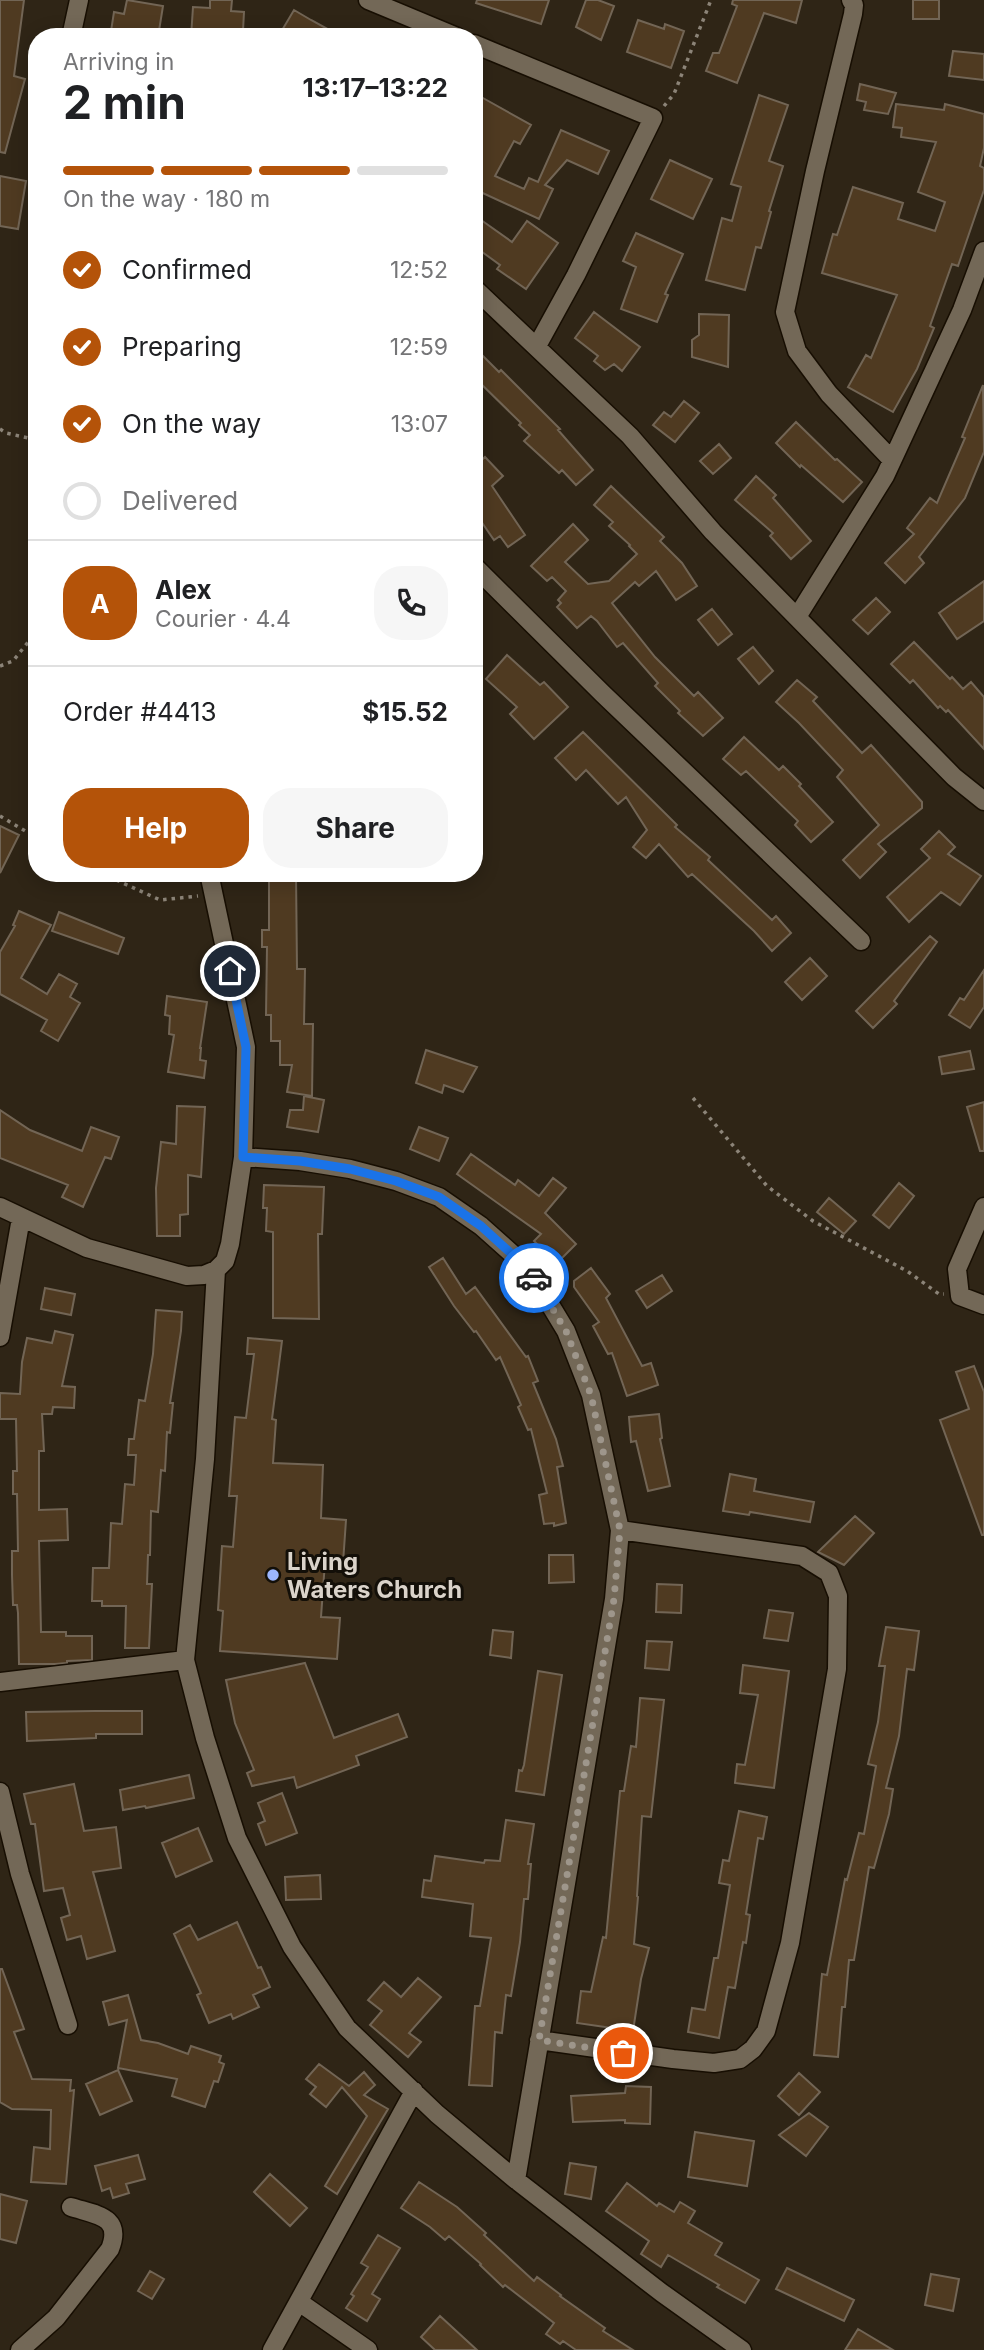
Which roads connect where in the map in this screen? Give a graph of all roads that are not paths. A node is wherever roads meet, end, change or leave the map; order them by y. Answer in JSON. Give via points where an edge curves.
{"nodes":[{"id":1,"x":79,"y":0,"type":"edge"},
{"id":2,"x":368,"y":0,"type":"edge"},
{"id":3,"x":851,"y":0,"type":"edge"},
{"id":4,"x":73,"y":28,"type":"edge"},
{"id":5,"x":435,"y":28,"type":"edge"},
{"id":6,"x":483,"y":48,"type":"edge"},
{"id":7,"x":984,"y":251,"type":"edge"},
{"id":8,"x":483,"y":296,"type":"edge"},
{"id":9,"x":537,"y":346,"type":"junction"},
{"id":10,"x":892,"y":460,"type":"junction"},
{"id":11,"x":483,"y":575,"type":"edge"},
{"id":12,"x":797,"y":617,"type":"junction"},
{"id":13,"x":984,"y":801,"type":"edge"},
{"id":14,"x":211,"y":882,"type":"edge"},
{"id":15,"x":861,"y":941,"type":"dead end"},
{"id":16,"x":243,"y":1157,"type":"junction"},
{"id":17,"x":0,"y":1207,"type":"edge"},
{"id":18,"x":984,"y":1207,"type":"edge"},
{"id":19,"x":21,"y":1217,"type":"junction"},
{"id":20,"x":216,"y":1270,"type":"junction"},
{"id":21,"x":984,"y":1305,"type":"edge"},
{"id":22,"x":0,"y":1337,"type":"edge"},
{"id":23,"x":620,"y":1530,"type":"junction"},
{"id":24,"x":185,"y":1660,"type":"junction"},
{"id":25,"x":0,"y":1682,"type":"edge"},
{"id":26,"x":0,"y":1792,"type":"edge"},
{"id":27,"x":68,"y":2025,"type":"dead end"},
{"id":28,"x":539,"y":2040,"type":"junction"},
{"id":29,"x":414,"y":2091,"type":"junction"},
{"id":30,"x":516,"y":2180,"type":"junction"},
{"id":31,"x":71,"y":2207,"type":"dead end"},
{"id":32,"x":299,"y":2302,"type":"junction"},
{"id":33,"x":20,"y":2350,"type":"edge"},
{"id":34,"x":272,"y":2350,"type":"edge"},
{"id":35,"x":368,"y":2350,"type":"edge"},
{"id":36,"x":742,"y":2350,"type":"edge"}],
"edges":[{"from":1,"to":4,"type":"street"},
{"from":2,"to":5,"type":"street"},
{"from":3,"to":10,"type":"street","via":[[853,14],[785,312],[797,351],[829,394]]},
{"from":6,"to":9,"type":"street","via":[[653,118]]},
{"from":7,"to":10,"type":"street","via":[[962,310]]},
{"from":8,"to":9,"type":"street"},
{"from":9,"to":12,"type":"street","via":[[630,436],[713,532]]},
{"from":10,"to":12,"type":"street"},
{"from":11,"to":15,"type":"street"},
{"from":12,"to":13,"type":"street","via":[[954,777]]},
{"from":14,"to":16,"type":"street","via":[[246,1047]]},
{"from":16,"to":20,"type":"street","via":[[230,1244],[225,1261]]},
{"from":16,"to":23,"type":"street","via":[[350,1169],[439,1197],[481,1226],[527,1268],[566,1331],[591,1395]]},
{"from":17,"to":19,"type":"street"},
{"from":18,"to":21,"type":"street","via":[[957,1269],[960,1296]]},
{"from":19,"to":20,"type":"street","via":[[88,1248],[187,1276]]},
{"from":19,"to":22,"type":"street"},
{"from":20,"to":24,"type":"street","via":[[205,1459]]},
{"from":23,"to":28,"type":"street","via":[[614,1599]]},
{"from":23,"to":28,"type":"street","via":[[802,1556],[829,1573],[838,1595],[837,1669],[790,1943],[765,2031],[753,2049],[740,2059],[714,2063]]},
{"from":24,"to":25,"type":"street"},
{"from":24,"to":29,"type":"street","via":[[237,1838],[292,1947],[347,2028]]},
{"from":26,"to":27,"type":"street","via":[[20,1874]]},
{"from":28,"to":30,"type":"street"},
{"from":29,"to":30,"type":"street"},
{"from":29,"to":32,"type":"street"},
{"from":30,"to":36,"type":"street"},
{"from":31,"to":33,"type":"street","via":[[104,2218],[112,2224],[115,2236],[110,2249],[56,2318]]},
{"from":32,"to":34,"type":"street"},
{"from":32,"to":35,"type":"street"}]}
